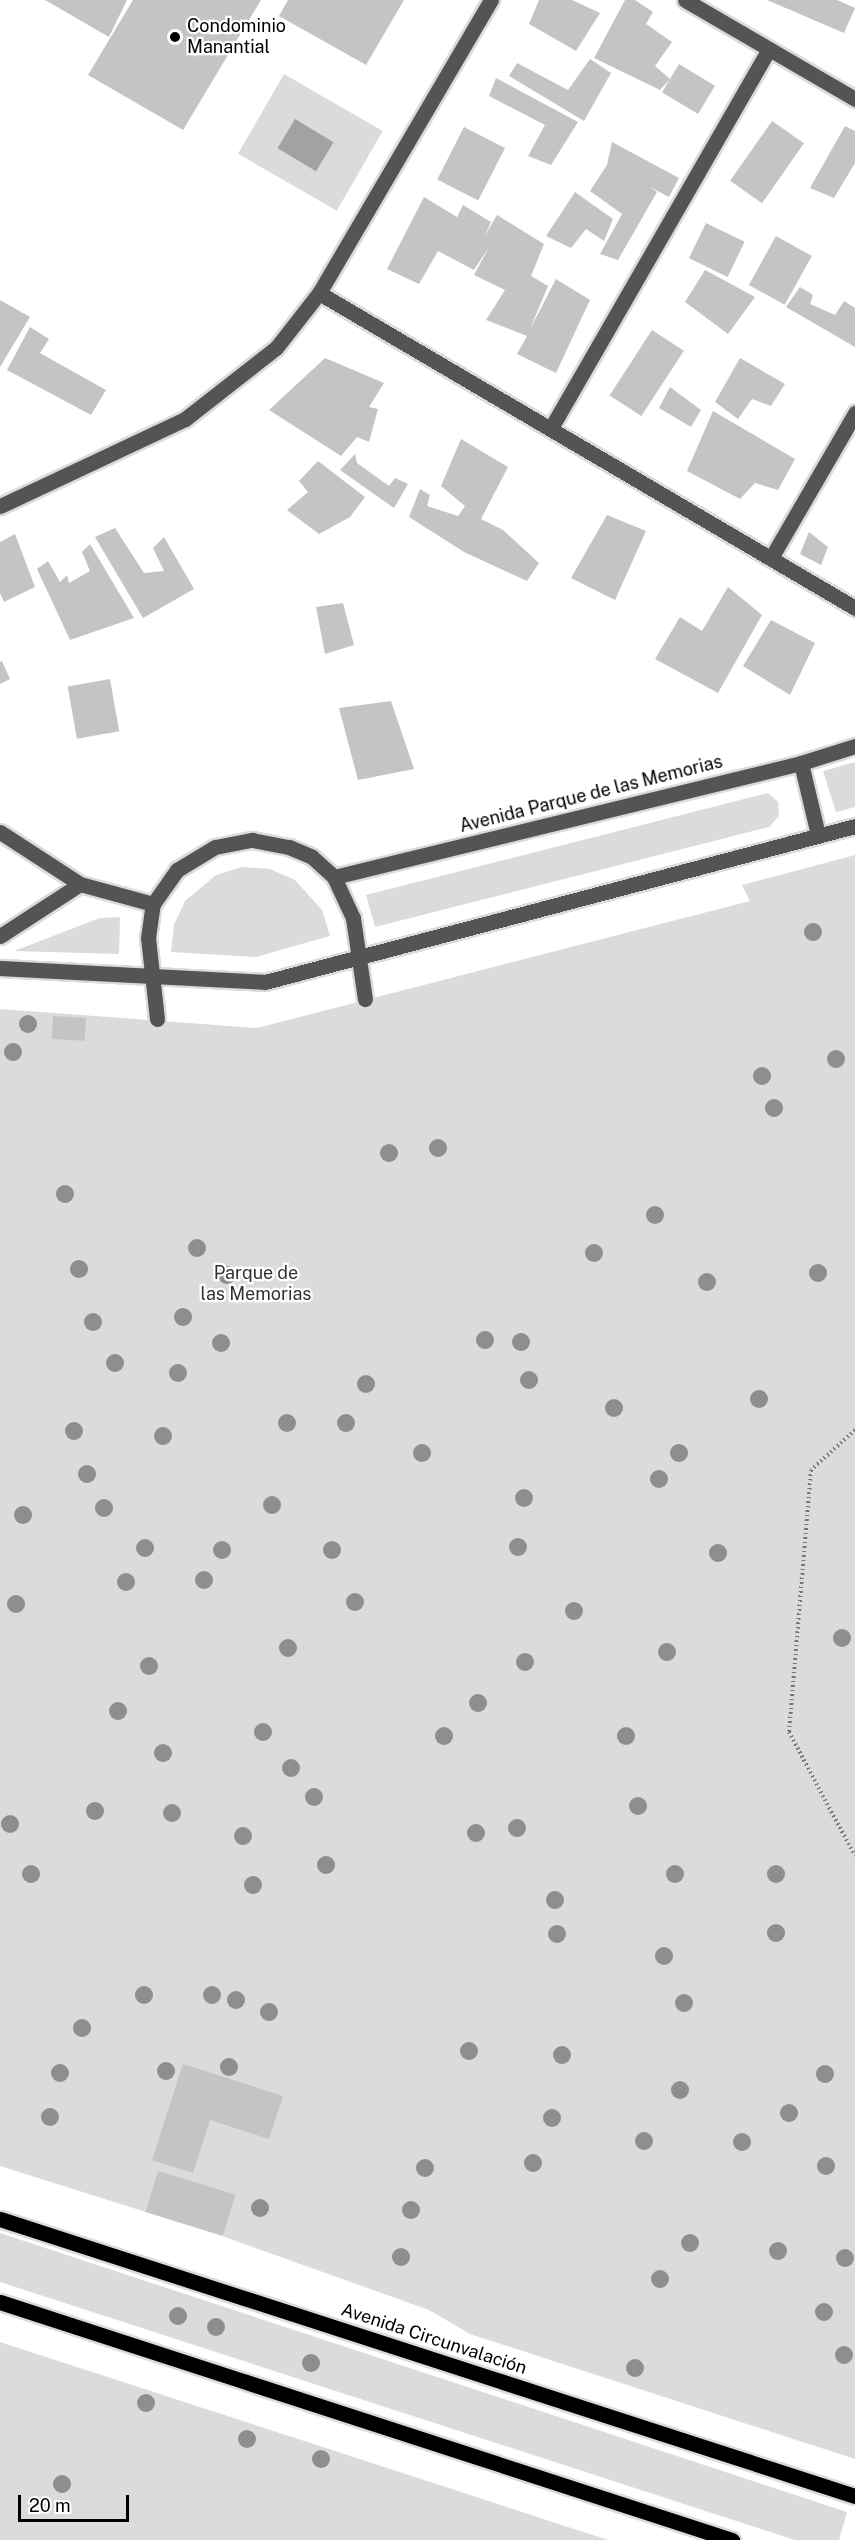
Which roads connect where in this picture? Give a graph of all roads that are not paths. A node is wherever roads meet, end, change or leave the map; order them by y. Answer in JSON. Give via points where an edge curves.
{"nodes":[{"id":1,"x":491,"y":0,"type":"edge"},
{"id":2,"x":685,"y":0,"type":"edge"},
{"id":3,"x":770,"y":50,"type":"junction"},
{"id":4,"x":855,"y":99,"type":"edge"},
{"id":5,"x":319,"y":293,"type":"junction"},
{"id":6,"x":855,"y":413,"type":"edge"},
{"id":7,"x":551,"y":428,"type":"junction"},
{"id":8,"x":0,"y":506,"type":"edge"},
{"id":9,"x":771,"y":558,"type":"junction"},
{"id":10,"x":855,"y":608,"type":"edge"},
{"id":11,"x":855,"y":746,"type":"edge"},
{"id":12,"x":801,"y":763,"type":"junction"},
{"id":13,"x":855,"y":826,"type":"edge"},
{"id":14,"x":0,"y":832,"type":"edge"},
{"id":15,"x":818,"y":836,"type":"junction"},
{"id":16,"x":334,"y":877,"type":"junction"},
{"id":17,"x":80,"y":884,"type":"junction"},
{"id":18,"x":153,"y":904,"type":"junction"},
{"id":19,"x":0,"y":936,"type":"edge"},
{"id":20,"x":359,"y":957,"type":"junction"},
{"id":21,"x":0,"y":968,"type":"edge"},
{"id":22,"x":152,"y":977,"type":"junction"},
{"id":23,"x":365,"y":999,"type":"dead end"},
{"id":24,"x":157,"y":1019,"type":"dead end"},
{"id":25,"x":0,"y":2219,"type":"edge"},
{"id":26,"x":0,"y":2302,"type":"edge"},
{"id":27,"x":855,"y":2496,"type":"edge"},
{"id":28,"x":732,"y":2540,"type":"edge"}],
"edges":[{"from":1,"to":5,"type":"street"},
{"from":2,"to":3,"type":"street"},
{"from":3,"to":4,"type":"street"},
{"from":3,"to":7,"type":"street"},
{"from":5,"to":7,"type":"street"},
{"from":5,"to":8,"type":"street","via":[[276,348],[185,419]]},
{"from":6,"to":9,"type":"street"},
{"from":7,"to":9,"type":"street"},
{"from":9,"to":10,"type":"street"},
{"from":11,"to":12,"type":"street","name":"Avenida Parque de las Memorias"},
{"from":12,"to":15,"type":"street"},
{"from":12,"to":16,"type":"street","name":"Avenida Parque de las Memorias"},
{"from":13,"to":15,"type":"street"},
{"from":14,"to":17,"type":"street"},
{"from":15,"to":20,"type":"street"},
{"from":16,"to":18,"type":"street","via":[[304,854],[252,840],[216,848],[177,870]]},
{"from":16,"to":20,"type":"street","via":[[353,918]]},
{"from":17,"to":18,"type":"street"},
{"from":17,"to":19,"type":"street"},
{"from":18,"to":22,"type":"street","via":[[148,938]]},
{"from":20,"to":22,"type":"street","via":[[264,982]]},
{"from":20,"to":23,"type":"street"},
{"from":21,"to":22,"type":"street"},
{"from":22,"to":24,"type":"street"},
{"from":25,"to":27,"type":"main road","name":"Avenida Circunvalación"},
{"from":26,"to":28,"type":"main road"}]}
